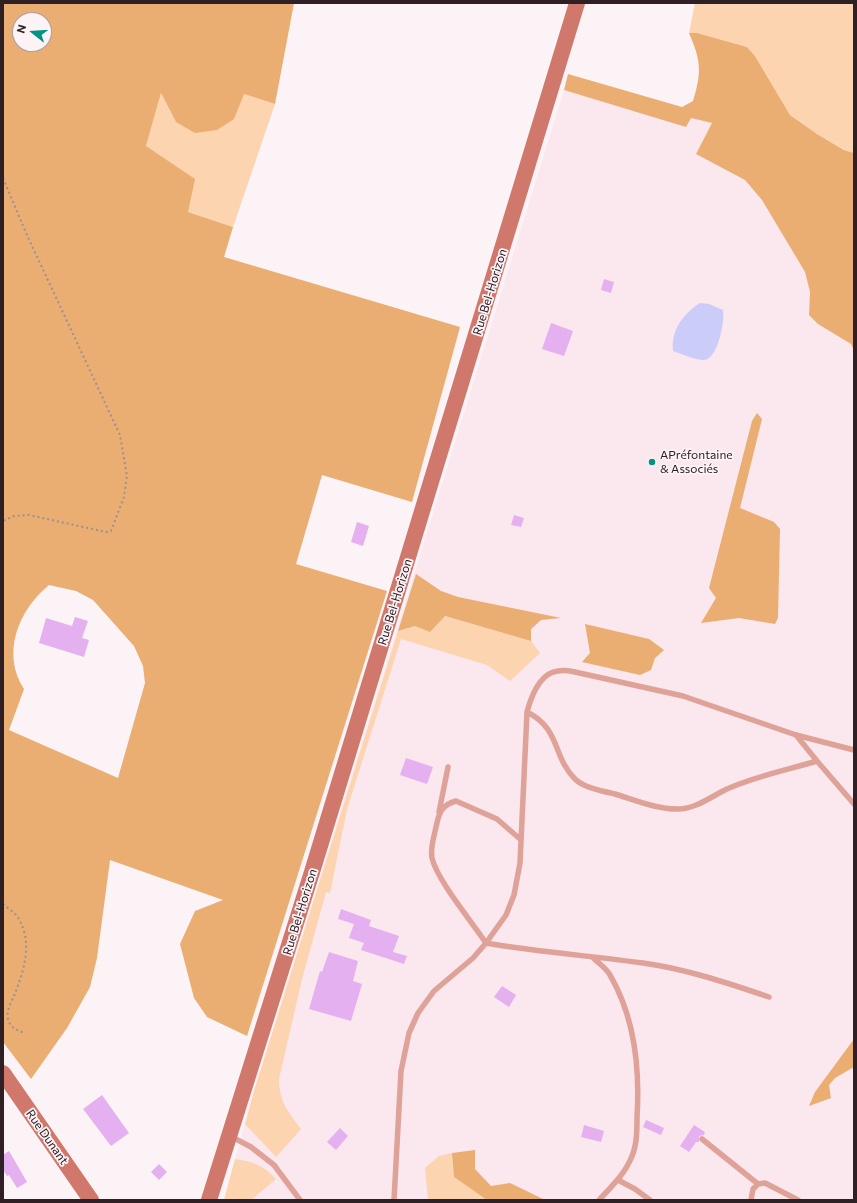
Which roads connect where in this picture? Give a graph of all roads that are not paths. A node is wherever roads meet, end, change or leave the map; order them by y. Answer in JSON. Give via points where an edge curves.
{"nodes":[{"id":1,"x":577,"y":3,"type":"edge"},
{"id":2,"x":527,"y":712,"type":"junction"},
{"id":3,"x":796,"y":735,"type":"junction"},
{"id":4,"x":854,"y":750,"type":"edge"},
{"id":5,"x":817,"y":761,"type":"junction"},
{"id":6,"x":448,"y":767,"type":"dead end"},
{"id":7,"x":854,"y":804,"type":"edge"},
{"id":8,"x":439,"y":812,"type":"junction"},
{"id":9,"x":520,"y":839,"type":"junction"},
{"id":10,"x":486,"y":943,"type":"junction"},
{"id":11,"x":593,"y":958,"type":"junction"},
{"id":12,"x":769,"y":997,"type":"dead end"},
{"id":13,"x":3,"y":1073,"type":"edge"},
{"id":14,"x":229,"y":1136,"type":"junction"},
{"id":15,"x":702,"y":1139,"type":"dead end"},
{"id":16,"x":618,"y":1180,"type":"junction"},
{"id":17,"x":758,"y":1184,"type":"junction"},
{"id":18,"x":91,"y":1200,"type":"edge"},
{"id":19,"x":209,"y":1200,"type":"edge"},
{"id":20,"x":300,"y":1200,"type":"edge"},
{"id":21,"x":394,"y":1200,"type":"edge"},
{"id":22,"x":599,"y":1200,"type":"edge"},
{"id":23,"x":650,"y":1200,"type":"edge"},
{"id":24,"x":751,"y":1200,"type":"edge"},
{"id":25,"x":798,"y":1200,"type":"edge"}],
"edges":[{"from":1,"to":14,"type":"street","name":"Rue Bel-Horizon","via":[[350,750]]},
{"from":2,"to":3,"type":"lane","via":[[531,696],[543,679],[557,670],[683,696]]},
{"from":2,"to":5,"type":"lane","via":[[542,721],[548,729],[565,767],[576,780],[596,789],[668,809],[682,809],[727,789]]},
{"from":2,"to":9,"type":"lane"},
{"from":3,"to":4,"type":"lane"},
{"from":3,"to":5,"type":"lane"},
{"from":5,"to":7,"type":"lane"},
{"from":6,"to":8,"type":"lane"},
{"from":8,"to":9,"type":"lane","via":[[446,804],[456,801],[497,819]]},
{"from":8,"to":10,"type":"lane","via":[[432,845],[432,857],[437,872]]},
{"from":9,"to":10,"type":"lane","via":[[520,864],[514,895],[506,915]]},
{"from":10,"to":11,"type":"lane"},
{"from":10,"to":21,"type":"lane","via":[[474,958],[434,991],[418,1013],[409,1033],[401,1071]]},
{"from":11,"to":12,"type":"lane","via":[[645,963],[712,978]]},
{"from":11,"to":16,"type":"lane","via":[[610,974],[622,1000],[636,1054],[636,1141],[632,1155]]},
{"from":13,"to":18,"type":"street","name":"Rue Dunant"},
{"from":14,"to":19,"type":"street","name":"Rue Bel-Horizon"},
{"from":14,"to":20,"type":"lane","via":[[251,1147],[274,1165]]},
{"from":15,"to":17,"type":"lane"},
{"from":16,"to":22,"type":"lane"},
{"from":16,"to":23,"type":"lane"},
{"from":17,"to":24,"type":"lane","via":[[752,1189]]},
{"from":17,"to":25,"type":"lane","via":[[765,1183]]}]}
